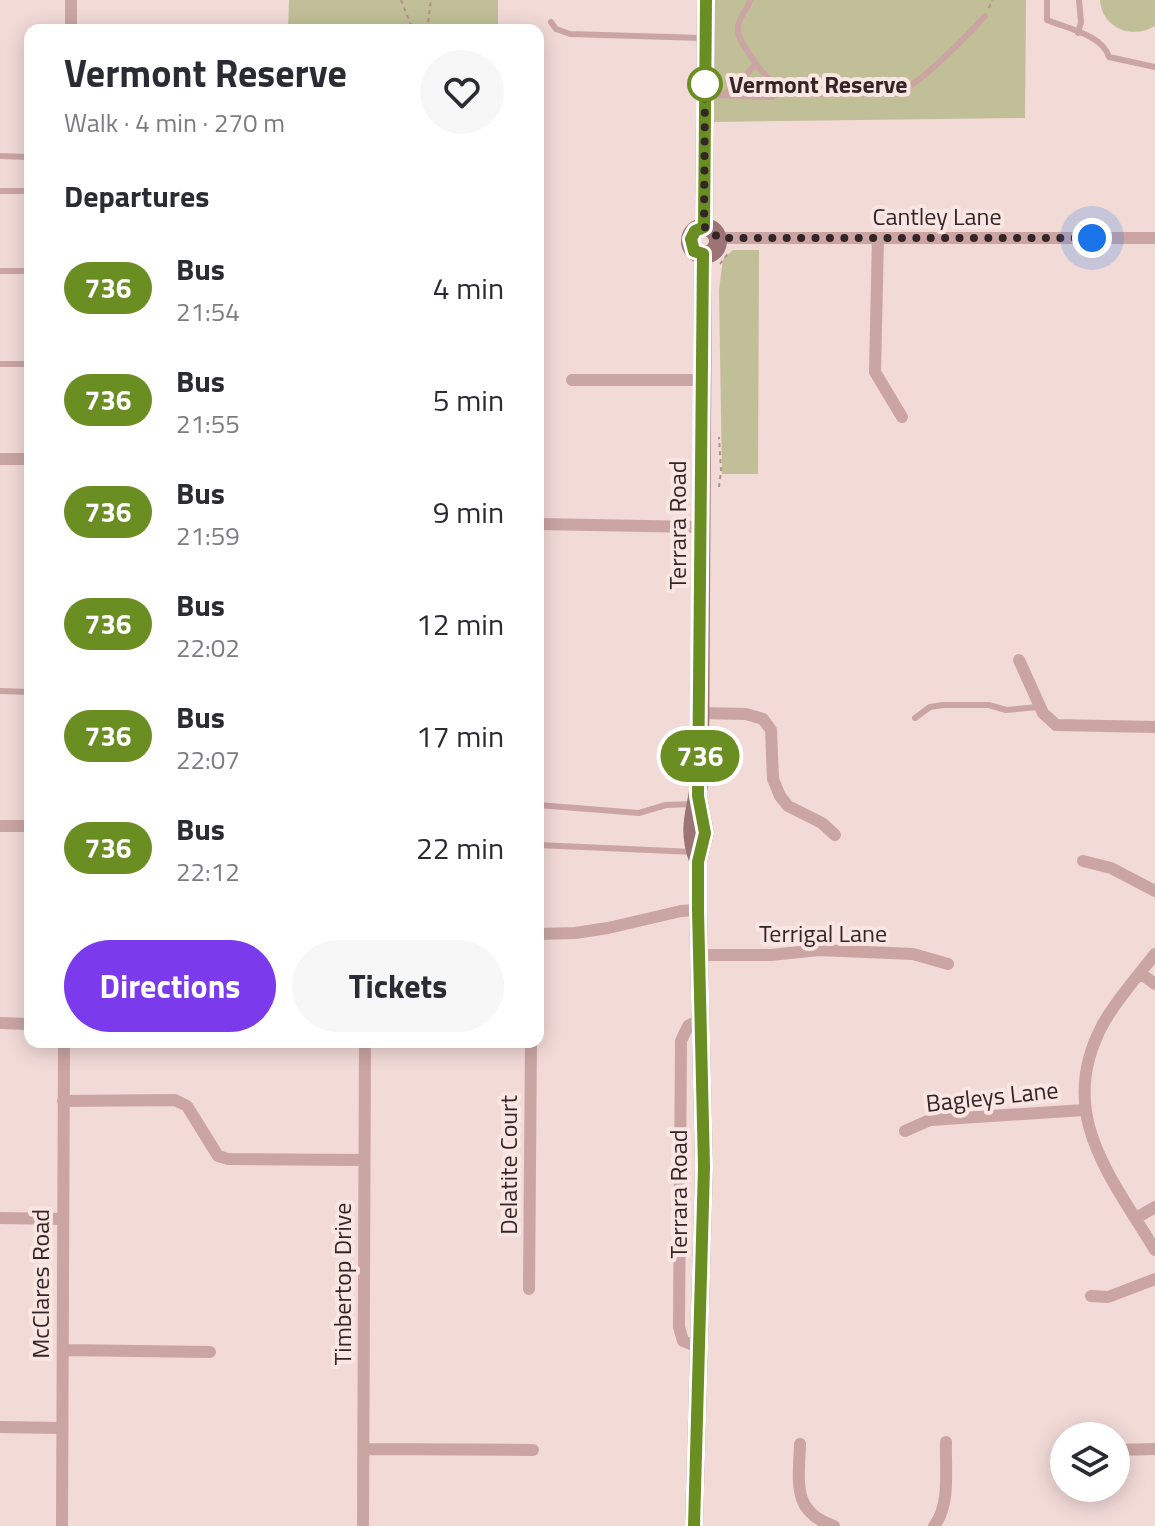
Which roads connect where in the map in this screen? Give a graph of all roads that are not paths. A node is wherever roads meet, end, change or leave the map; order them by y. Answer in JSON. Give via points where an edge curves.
{"nodes":[{"id":1,"x":71,"y":0,"type":"edge"},
{"id":2,"x":706,"y":0,"type":"edge"},
{"id":3,"x":750,"y":0,"type":"edge"},
{"id":4,"x":1047,"y":0,"type":"edge"},
{"id":5,"x":1079,"y":0,"type":"edge"},
{"id":6,"x":985,"y":16,"type":"dead end"},
{"id":7,"x":551,"y":22,"type":"dead end"},
{"id":8,"x":71,"y":24,"type":"edge"},
{"id":9,"x":1078,"y":33,"type":"junction"},
{"id":10,"x":706,"y":38,"type":"junction"},
{"id":11,"x":756,"y":64,"type":"junction"},
{"id":12,"x":1155,"y":67,"type":"edge"},
{"id":13,"x":781,"y":89,"type":"junction"},
{"id":14,"x":714,"y":96,"type":"junction"},
{"id":15,"x":0,"y":156,"type":"edge"},
{"id":16,"x":24,"y":157,"type":"edge"},
{"id":17,"x":0,"y":191,"type":"edge"},
{"id":18,"x":24,"y":191,"type":"edge"},
{"id":19,"x":711,"y":233,"type":"junction"},
{"id":20,"x":878,"y":238,"type":"junction"},
{"id":21,"x":1155,"y":238,"type":"edge"},
{"id":22,"x":0,"y":271,"type":"edge"},
{"id":23,"x":24,"y":271,"type":"edge"},
{"id":24,"x":0,"y":364,"type":"edge"},
{"id":25,"x":24,"y":364,"type":"edge"},
{"id":26,"x":572,"y":380,"type":"dead end"},
{"id":27,"x":701,"y":380,"type":"junction"},
{"id":28,"x":902,"y":417,"type":"dead end"},
{"id":29,"x":0,"y":459,"type":"edge"},
{"id":30,"x":24,"y":459,"type":"edge"},
{"id":31,"x":544,"y":524,"type":"edge"},
{"id":32,"x":700,"y":527,"type":"junction"},
{"id":33,"x":1019,"y":660,"type":"dead end"},
{"id":34,"x":0,"y":691,"type":"edge"},
{"id":35,"x":24,"y":692,"type":"edge"},
{"id":36,"x":1040,"y":706,"type":"junction"},
{"id":37,"x":700,"y":713,"type":"junction"},
{"id":38,"x":915,"y":718,"type":"dead end"},
{"id":39,"x":1155,"y":727,"type":"edge"},
{"id":40,"x":698,"y":801,"type":"junction"},
{"id":41,"x":544,"y":805,"type":"edge"},
{"id":42,"x":0,"y":826,"type":"edge"},
{"id":43,"x":24,"y":826,"type":"edge"},
{"id":44,"x":835,"y":835,"type":"dead end"},
{"id":45,"x":544,"y":845,"type":"edge"},
{"id":46,"x":698,"y":856,"type":"junction"},
{"id":47,"x":1083,"y":861,"type":"dead end"},
{"id":48,"x":1155,"y":891,"type":"edge"},
{"id":49,"x":698,"y":910,"type":"junction"},
{"id":50,"x":544,"y":934,"type":"edge"},
{"id":51,"x":1155,"y":954,"type":"edge"},
{"id":52,"x":698,"y":955,"type":"junction"},
{"id":53,"x":948,"y":964,"type":"dead end"},
{"id":54,"x":1140,"y":973,"type":"junction"},
{"id":55,"x":1155,"y":984,"type":"edge"},
{"id":56,"x":0,"y":1023,"type":"edge"},
{"id":57,"x":24,"y":1024,"type":"edge"},
{"id":58,"x":64,"y":1048,"type":"edge"},
{"id":59,"x":365,"y":1048,"type":"edge"},
{"id":60,"x":531,"y":1048,"type":"edge"},
{"id":61,"x":63,"y":1101,"type":"junction"},
{"id":62,"x":1084,"y":1110,"type":"junction"},
{"id":63,"x":905,"y":1131,"type":"dead end"},
{"id":64,"x":363,"y":1160,"type":"junction"},
{"id":65,"x":1155,"y":1207,"type":"edge"},
{"id":66,"x":0,"y":1218,"type":"edge"},
{"id":67,"x":1136,"y":1218,"type":"junction"},
{"id":68,"x":62,"y":1219,"type":"junction"},
{"id":69,"x":1155,"y":1250,"type":"edge"},
{"id":70,"x":1155,"y":1279,"type":"edge"},
{"id":71,"x":529,"y":1289,"type":"dead end"},
{"id":72,"x":1091,"y":1296,"type":"dead end"},
{"id":73,"x":63,"y":1350,"type":"junction"},
{"id":74,"x":210,"y":1352,"type":"dead end"},
{"id":75,"x":0,"y":1427,"type":"edge"},
{"id":76,"x":61,"y":1428,"type":"junction"},
{"id":77,"x":946,"y":1442,"type":"dead end"},
{"id":78,"x":800,"y":1444,"type":"dead end"},
{"id":79,"x":365,"y":1449,"type":"junction"},
{"id":80,"x":1155,"y":1449,"type":"edge"},
{"id":81,"x":533,"y":1450,"type":"dead end"},
{"id":82,"x":1130,"y":1450,"type":"edge"},
{"id":83,"x":62,"y":1526,"type":"edge"},
{"id":84,"x":363,"y":1526,"type":"edge"},
{"id":85,"x":694,"y":1526,"type":"edge"},
{"id":86,"x":834,"y":1526,"type":"edge"},
{"id":87,"x":934,"y":1526,"type":"edge"}],
"edges":[{"from":1,"to":8,"type":"street"},
{"from":2,"to":10,"type":"main road"},
{"from":3,"to":11,"type":"lane","via":[[737,24]]},
{"from":4,"to":9,"type":"lane","via":[[1047,20]]},
{"from":5,"to":9,"type":"lane"},
{"from":6,"to":13,"type":"lane","via":[[965,39],[895,94],[873,89],[812,94]]},
{"from":7,"to":10,"type":"lane","via":[[570,34]]},
{"from":9,"to":12,"type":"lane","via":[[1099,42],[1109,57]]},
{"from":10,"to":14,"type":"main road"},
{"from":11,"to":13,"type":"lane"},
{"from":11,"to":14,"type":"lane","via":[[733,88]]},
{"from":13,"to":14,"type":"lane","via":[[772,97]]},
{"from":14,"to":19,"type":"main road"},
{"from":15,"to":16,"type":"lane"},
{"from":17,"to":18,"type":"lane"},
{"from":19,"to":20,"type":"street","name":"Cantley Lane"},
{"from":19,"to":27,"type":"main road","name":"Terrara Road","via":[[715,250],[703,254]]},
{"from":20,"to":21,"type":"street","name":"Cantley Lane"},
{"from":20,"to":28,"type":"street","via":[[875,372]]},
{"from":22,"to":23,"type":"lane"},
{"from":24,"to":25,"type":"lane"},
{"from":26,"to":27,"type":"street"},
{"from":27,"to":32,"type":"main road","name":"Terrara Road"},
{"from":29,"to":30,"type":"street"},
{"from":31,"to":32,"type":"street"},
{"from":32,"to":37,"type":"main road","name":"Terrara Road"},
{"from":33,"to":36,"type":"street"},
{"from":34,"to":35,"type":"lane"},
{"from":36,"to":38,"type":"lane","via":[[1006,710],[943,705]]},
{"from":36,"to":39,"type":"street","via":[[1056,725]]},
{"from":37,"to":40,"type":"main road","name":"Terrara Road"},
{"from":37,"to":44,"type":"street","via":[[763,719],[771,730],[773,779],[780,796]]},
{"from":40,"to":41,"type":"lane","via":[[639,813]]},
{"from":40,"to":46,"type":"main road","name":"Terrara Road","via":[[705,833]]},
{"from":42,"to":43,"type":"street"},
{"from":45,"to":46,"type":"lane"},
{"from":46,"to":49,"type":"main road","name":"Terrara Road"},
{"from":47,"to":48,"type":"street","via":[[1111,868]]},
{"from":49,"to":50,"type":"street"},
{"from":49,"to":52,"type":"main road","name":"Terrara Road"},
{"from":51,"to":54,"type":"street"},
{"from":52,"to":53,"type":"street","name":"Terrigal Lane","via":[[819,950],[913,954]]},
{"from":52,"to":85,"type":"main road","name":"Terrara Road","via":[[704,1181]]},
{"from":54,"to":55,"type":"street"},
{"from":54,"to":62,"type":"street","via":[[1094,1042],[1083,1086]]},
{"from":56,"to":57,"type":"street"},
{"from":58,"to":61,"type":"street","name":"McClares Road"},
{"from":59,"to":64,"type":"street","name":"Timbertop Drive"},
{"from":60,"to":71,"type":"street","name":"Delatite Court"},
{"from":61,"to":64,"type":"street","via":[[175,1100],[187,1106],[218,1156],[228,1159]]},
{"from":61,"to":68,"type":"street","name":"McClares Road"},
{"from":62,"to":63,"type":"street","name":"Bagleys Lane","via":[[930,1120]]},
{"from":62,"to":67,"type":"street","via":[[1104,1167]]},
{"from":64,"to":79,"type":"street","name":"Timbertop Drive"},
{"from":65,"to":67,"type":"street"},
{"from":66,"to":68,"type":"street"},
{"from":67,"to":69,"type":"street"},
{"from":68,"to":73,"type":"street","name":"McClares Road"},
{"from":70,"to":72,"type":"street","via":[[1108,1297]]},
{"from":73,"to":74,"type":"street"},
{"from":73,"to":76,"type":"street","name":"McClares Road"},
{"from":75,"to":76,"type":"street"},
{"from":76,"to":83,"type":"street","name":"McClares Road"},
{"from":77,"to":87,"type":"street","via":[[945,1489]]},
{"from":78,"to":86,"type":"street","via":[[799,1497],[819,1521]]},
{"from":79,"to":81,"type":"street"},
{"from":79,"to":84,"type":"street","name":"Timbertop Drive"},
{"from":80,"to":82,"type":"street"}]}
